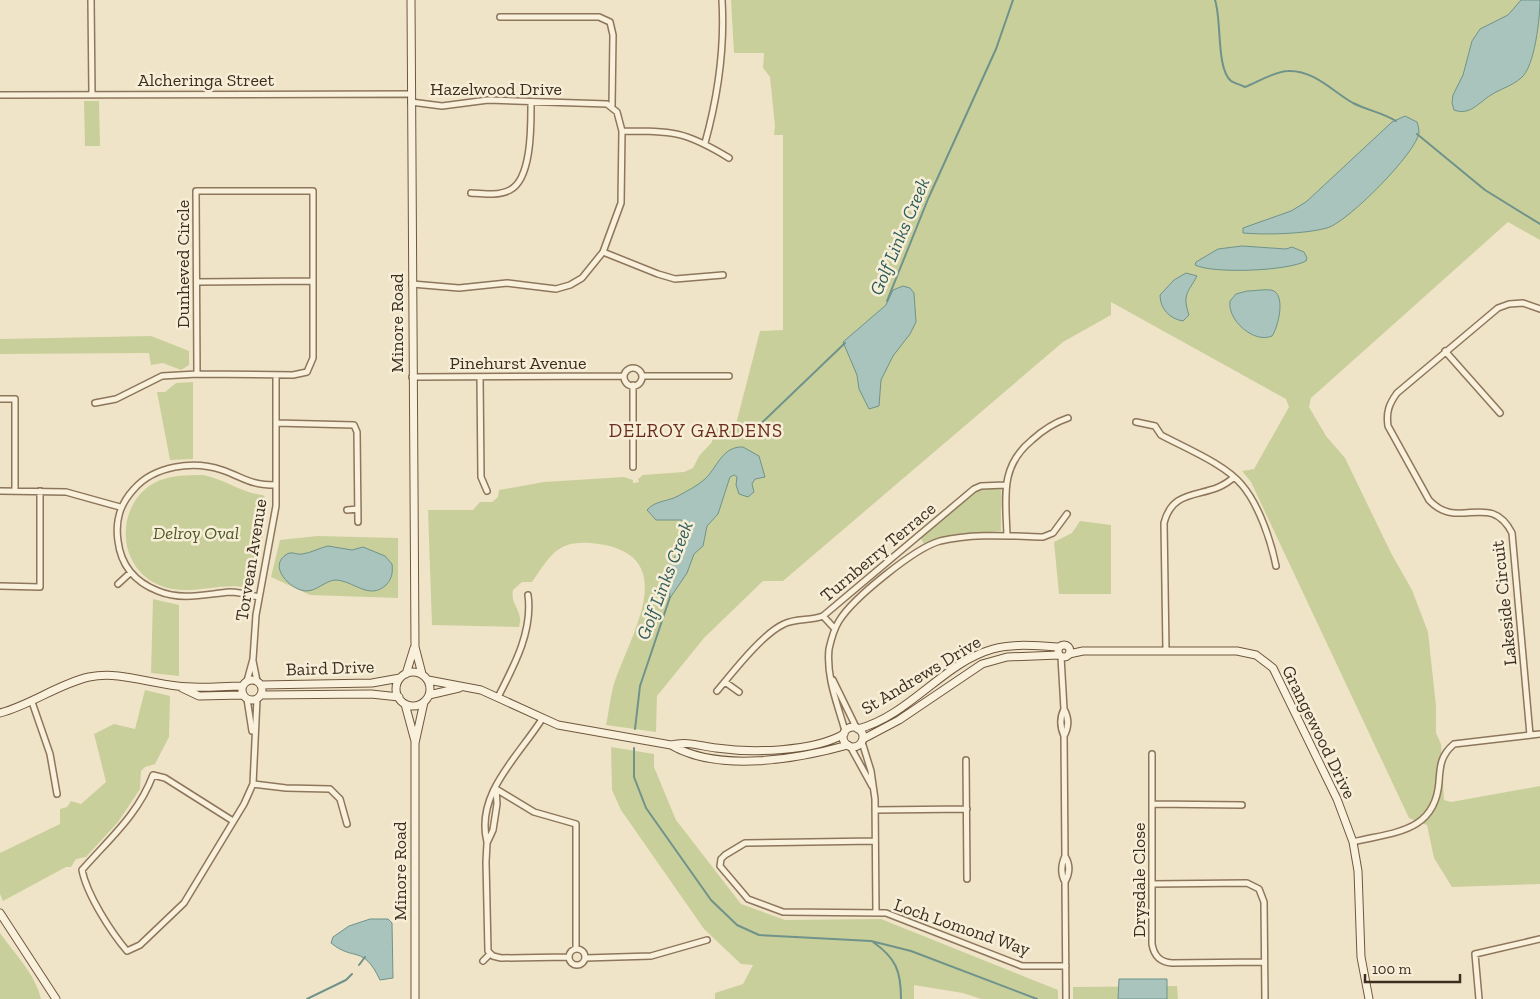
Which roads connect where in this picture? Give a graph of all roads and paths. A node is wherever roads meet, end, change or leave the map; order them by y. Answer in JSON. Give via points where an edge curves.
{"nodes":[{"id":1,"x":91,"y":0,"type":"edge"},
{"id":2,"x":411,"y":0,"type":"edge"},
{"id":3,"x":722,"y":0,"type":"edge"},
{"id":4,"x":500,"y":17,"type":"dead end"},
{"id":5,"x":92,"y":94,"type":"junction"},
{"id":6,"x":411,"y":94,"type":"junction"},
{"id":7,"x":0,"y":95,"type":"edge"},
{"id":8,"x":411,"y":102,"type":"junction"},
{"id":9,"x":531,"y":103,"type":"junction"},
{"id":10,"x":612,"y":106,"type":"junction"},
{"id":11,"x":622,"y":131,"type":"junction"},
{"id":12,"x":705,"y":143,"type":"junction"},
{"id":13,"x":729,"y":158,"type":"dead end"},
{"id":14,"x":471,"y":193,"type":"dead end"},
{"id":15,"x":603,"y":252,"type":"junction"},
{"id":16,"x":723,"y":275,"type":"dead end"},
{"id":17,"x":313,"y":281,"type":"junction"},
{"id":18,"x":197,"y":282,"type":"junction"},
{"id":19,"x":412,"y":284,"type":"junction"},
{"id":20,"x":1540,"y":309,"type":"edge"},
{"id":21,"x":1445,"y":351,"type":"junction"},
{"id":22,"x":197,"y":374,"type":"junction"},
{"id":23,"x":276,"y":376,"type":"junction"},
{"id":24,"x":480,"y":376,"type":"junction"},
{"id":25,"x":624,"y":376,"type":"junction"},
{"id":26,"x":642,"y":376,"type":"junction"},
{"id":27,"x":729,"y":376,"type":"dead end"},
{"id":28,"x":412,"y":377,"type":"junction"},
{"id":29,"x":633,"y":385,"type":"junction"},
{"id":30,"x":0,"y":399,"type":"edge"},
{"id":31,"x":95,"y":403,"type":"dead end"},
{"id":32,"x":1500,"y":413,"type":"dead end"},
{"id":33,"x":1068,"y":418,"type":"dead end"},
{"id":34,"x":1136,"y":422,"type":"dead end"},
{"id":35,"x":276,"y":423,"type":"junction"},
{"id":36,"x":633,"y":467,"type":"dead end"},
{"id":37,"x":1234,"y":477,"type":"junction"},
{"id":38,"x":276,"y":485,"type":"junction"},
{"id":39,"x":1006,"y":485,"type":"junction"},
{"id":40,"x":0,"y":491,"type":"edge"},
{"id":41,"x":15,"y":491,"type":"junction"},
{"id":42,"x":40,"y":491,"type":"junction"},
{"id":43,"x":486,"y":491,"type":"dead end"},
{"id":44,"x":120,"y":507,"type":"junction"},
{"id":45,"x":358,"y":509,"type":"junction"},
{"id":46,"x":347,"y":510,"type":"dead end"},
{"id":47,"x":1067,"y":514,"type":"dead end"},
{"id":48,"x":358,"y":522,"type":"dead end"},
{"id":49,"x":1007,"y":536,"type":"junction"},
{"id":50,"x":1276,"y":566,"type":"dead end"},
{"id":51,"x":130,"y":573,"type":"junction"},
{"id":52,"x":118,"y":584,"type":"dead end"},
{"id":53,"x":0,"y":586,"type":"edge"},
{"id":54,"x":528,"y":595,"type":"dead end"},
{"id":55,"x":260,"y":597,"type":"junction"},
{"id":56,"x":823,"y":616,"type":"junction"},
{"id":57,"x":835,"y":630,"type":"junction"},
{"id":58,"x":414,"y":647,"type":"junction"},
{"id":59,"x":1166,"y":650,"type":"junction"},
{"id":60,"x":1064,"y":653,"type":"junction"},
{"id":61,"x":253,"y":658,"type":"junction"},
{"id":62,"x":422,"y":674,"type":"junction"},
{"id":63,"x":403,"y":676,"type":"junction"},
{"id":64,"x":831,"y":678,"type":"junction"},
{"id":65,"x":428,"y":680,"type":"junction"},
{"id":66,"x":725,"y":682,"type":"junction"},
{"id":67,"x":245,"y":683,"type":"junction"},
{"id":68,"x":259,"y":683,"type":"junction"},
{"id":69,"x":178,"y":686,"type":"junction"},
{"id":70,"x":462,"y":687,"type":"junction"},
{"id":71,"x":717,"y":691,"type":"dead end"},
{"id":72,"x":739,"y":692,"type":"dead end"},
{"id":73,"x":429,"y":695,"type":"junction"},
{"id":74,"x":245,"y":697,"type":"junction"},
{"id":75,"x":259,"y":697,"type":"junction"},
{"id":76,"x":399,"y":697,"type":"junction"},
{"id":77,"x":498,"y":697,"type":"junction"},
{"id":78,"x":32,"y":702,"type":"junction"},
{"id":79,"x":424,"y":702,"type":"junction"},
{"id":80,"x":405,"y":704,"type":"junction"},
{"id":81,"x":0,"y":713,"type":"edge"},
{"id":82,"x":542,"y":719,"type":"junction"},
{"id":83,"x":857,"y":728,"type":"junction"},
{"id":84,"x":845,"y":733,"type":"junction"},
{"id":85,"x":1540,"y":734,"type":"edge"},
{"id":86,"x":1530,"y":735,"type":"junction"},
{"id":87,"x":862,"y":740,"type":"junction"},
{"id":88,"x":253,"y":742,"type":"junction"},
{"id":89,"x":416,"y":743,"type":"junction"},
{"id":90,"x":671,"y":745,"type":"junction"},
{"id":91,"x":849,"y":746,"type":"junction"},
{"id":92,"x":1152,"y":754,"type":"dead end"},
{"id":93,"x":966,"y":760,"type":"dead end"},
{"id":94,"x":253,"y":784,"type":"junction"},
{"id":95,"x":496,"y":789,"type":"junction"},
{"id":96,"x":874,"y":789,"type":"junction"},
{"id":97,"x":57,"y":794,"type":"dead end"},
{"id":98,"x":1152,"y":804,"type":"junction"},
{"id":99,"x":1242,"y":805,"type":"dead end"},
{"id":100,"x":967,"y":809,"type":"junction"},
{"id":101,"x":875,"y":810,"type":"junction"},
{"id":102,"x":233,"y":821,"type":"junction"},
{"id":103,"x":347,"y":824,"type":"dead end"},
{"id":104,"x":875,"y":841,"type":"junction"},
{"id":105,"x":1353,"y":842,"type":"junction"},
{"id":106,"x":487,"y":843,"type":"junction"},
{"id":107,"x":967,"y":879,"type":"dead end"},
{"id":108,"x":1152,"y":884,"type":"junction"},
{"id":109,"x":876,"y":912,"type":"junction"},
{"id":110,"x":0,"y":913,"type":"edge"},
{"id":111,"x":1540,"y":939,"type":"edge"},
{"id":112,"x":707,"y":940,"type":"dead end"},
{"id":113,"x":576,"y":949,"type":"junction"},
{"id":114,"x":490,"y":954,"type":"junction"},
{"id":115,"x":568,"y":957,"type":"junction"},
{"id":116,"x":585,"y":958,"type":"junction"},
{"id":117,"x":483,"y":961,"type":"dead end"},
{"id":118,"x":1264,"y":962,"type":"junction"},
{"id":119,"x":1066,"y":966,"type":"junction"},
{"id":120,"x":56,"y":999,"type":"edge"},
{"id":121,"x":415,"y":999,"type":"edge"},
{"id":122,"x":1066,"y":999,"type":"edge"},
{"id":123,"x":1264,"y":999,"type":"edge"},
{"id":124,"x":1369,"y":999,"type":"edge"},
{"id":125,"x":1479,"y":999,"type":"edge"}],
"edges":[{"from":1,"to":5,"type":"street"},
{"from":2,"to":6,"type":"street","name":"Minore Road"},
{"from":3,"to":12,"type":"street","via":[[720,79]]},
{"from":4,"to":10,"type":"street","via":[[598,17],[610,22],[613,36]]},
{"from":5,"to":6,"type":"street","name":"Alcheringa Street"},
{"from":5,"to":7,"type":"street","name":"Alcheringa Street"},
{"from":6,"to":8,"type":"street","name":"Minore Road"},
{"from":8,"to":9,"type":"street","name":"Hazelwood Drive","via":[[442,106],[488,100]]},
{"from":8,"to":19,"type":"street","name":"Minore Road"},
{"from":9,"to":10,"type":"street","name":"Hazelwood Drive"},
{"from":9,"to":14,"type":"street","via":[[529,152],[518,183],[512,190],[501,194]]},
{"from":10,"to":11,"type":"street"},
{"from":11,"to":12,"type":"street","via":[[671,131]]},
{"from":11,"to":15,"type":"street","via":[[621,203]]},
{"from":12,"to":13,"type":"street"},
{"from":15,"to":16,"type":"street","via":[[676,279]]},
{"from":15,"to":19,"type":"street","via":[[582,278],[556,289],[507,283],[459,288]]},
{"from":17,"to":18,"type":"street"},
{"from":17,"to":18,"type":"street","name":"Dunheved Circle","via":[[313,190],[196,191]]},
{"from":17,"to":23,"type":"street","name":"Dunheved Circle","via":[[312,364],[304,374]]},
{"from":18,"to":22,"type":"street","name":"Dunheved Circle"},
{"from":19,"to":28,"type":"street","name":"Minore Road"},
{"from":20,"to":21,"type":"street","name":"Lakeside Circuit","via":[[1523,303],[1498,308]]},
{"from":21,"to":32,"type":"street"},
{"from":21,"to":86,"type":"street","name":"Lakeside Circuit","via":[[1393,398],[1389,404],[1388,426],[1429,500],[1438,509],[1449,513],[1494,513],[1506,521],[1512,533]]},
{"from":22,"to":23,"type":"street","name":"Dunheved Circle"},
{"from":22,"to":31,"type":"street","via":[[162,376],[116,399]]},
{"from":23,"to":35,"type":"street","name":"Torvean Avenue"},
{"from":24,"to":25,"type":"street","name":"Pinehurst Avenue"},
{"from":24,"to":28,"type":"street","name":"Pinehurst Avenue"},
{"from":24,"to":43,"type":"street","via":[[481,477]]},
{"from":25,"to":26,"type":"street","via":[[633,368],[638,369]]},
{"from":25,"to":29,"type":"street","via":[[626,382]]},
{"from":26,"to":27,"type":"street"},
{"from":26,"to":29,"type":"street","via":[[640,382]]},
{"from":28,"to":58,"type":"street","name":"Minore Road"},
{"from":29,"to":36,"type":"street"},
{"from":30,"to":41,"type":"street","via":[[15,398]]},
{"from":33,"to":39,"type":"street","via":[[1048,426],[1024,446],[1008,470]]},
{"from":34,"to":37,"type":"street","via":[[1155,426],[1160,434]]},
{"from":35,"to":38,"type":"street","name":"Torvean Avenue"},
{"from":35,"to":45,"type":"street","via":[[354,424],[357,432]]},
{"from":37,"to":50,"type":"street","via":[[1249,494],[1271,544]]},
{"from":37,"to":59,"type":"street","via":[[1218,488],[1181,498],[1167,512],[1164,522]]},
{"from":38,"to":44,"type":"street","via":[[249,483],[214,468],[175,467],[144,479]]},
{"from":38,"to":55,"type":"street","name":"Torvean Avenue","via":[[274,522]]},
{"from":39,"to":49,"type":"street"},
{"from":39,"to":56,"type":"street","name":"Turnberry Terrace","via":[[974,489]]},
{"from":40,"to":41,"type":"street"},
{"from":41,"to":42,"type":"street"},
{"from":42,"to":44,"type":"street","via":[[77,494]]},
{"from":42,"to":53,"type":"street","via":[[40,586]]},
{"from":44,"to":51,"type":"street","via":[[118,539],[122,558]]},
{"from":45,"to":46,"type":"street"},
{"from":45,"to":48,"type":"street"},
{"from":47,"to":49,"type":"street","via":[[1053,533],[1043,537]]},
{"from":49,"to":57,"type":"street","via":[[959,538],[922,548],[857,600]]},
{"from":51,"to":52,"type":"street"},
{"from":51,"to":55,"type":"street","via":[[144,584],[168,595],[238,592]]},
{"from":54,"to":77,"type":"street","via":[[530,612],[518,658]]},
{"from":55,"to":61,"type":"street","name":"Torvean Avenue"},
{"from":56,"to":57,"type":"street"},
{"from":56,"to":66,"type":"street","name":"Turnberry Terrace","via":[[791,622],[776,629]]},
{"from":57,"to":64,"type":"street","via":[[829,652]]},
{"from":58,"to":62,"type":"street","name":"Minore Road"},
{"from":58,"to":63,"type":"street","name":"Minore Road"},
{"from":59,"to":60,"type":"street","name":"Grangewood Drive"},
{"from":59,"to":105,"type":"street","name":"Grangewood Drive","via":[[1238,651],[1266,661],[1282,684],[1337,799]]},
{"from":60,"to":83,"type":"street","name":"St Andrews Drive","via":[[1007,646],[978,655],[894,712],[872,725]]},
{"from":60,"to":87,"type":"street","name":"St Andrews Drive","via":[[1007,657],[982,664],[899,720]]},
{"from":60,"to":119,"type":"street","via":[[1061,729],[1064,736],[1065,856],[1062,876],[1065,882]]},
{"from":61,"to":67,"type":"street","name":"Torvean Avenue"},
{"from":61,"to":68,"type":"street","name":"Torvean Avenue"},
{"from":62,"to":63,"type":"street","via":[[411,672]]},
{"from":62,"to":65,"type":"street"},
{"from":63,"to":68,"type":"street","name":"Baird Drive","via":[[356,684]]},
{"from":63,"to":76,"type":"street","via":[[396,687]]},
{"from":64,"to":83,"type":"street"},
{"from":64,"to":84,"type":"street"},
{"from":65,"to":70,"type":"street"},
{"from":65,"to":73,"type":"street"},
{"from":66,"to":71,"type":"street","name":"Turnberry Terrace"},
{"from":66,"to":72,"type":"street"},
{"from":67,"to":68,"type":"street","name":"Baird Drive"},
{"from":67,"to":69,"type":"street"},
{"from":67,"to":74,"type":"street"},
{"from":68,"to":75,"type":"street"},
{"from":69,"to":74,"type":"street","via":[[199,696]]},
{"from":69,"to":78,"type":"street","via":[[101,675],[78,681]]},
{"from":70,"to":73,"type":"street"},
{"from":70,"to":77,"type":"street"},
{"from":73,"to":79,"type":"street"},
{"from":74,"to":75,"type":"street","name":"Baird Drive"},
{"from":74,"to":88,"type":"street"},
{"from":75,"to":76,"type":"street","name":"Baird Drive","via":[[371,694]]},
{"from":75,"to":88,"type":"street"},
{"from":76,"to":80,"type":"street"},
{"from":77,"to":82,"type":"street"},
{"from":78,"to":81,"type":"street"},
{"from":78,"to":97,"type":"street","via":[[50,754]]},
{"from":79,"to":80,"type":"street","via":[[415,706]]},
{"from":79,"to":89,"type":"street","name":"Minore Road"},
{"from":80,"to":89,"type":"street","name":"Minore Road"},
{"from":82,"to":90,"type":"street","via":[[558,725]]},
{"from":82,"to":95,"type":"street","via":[[503,772]]},
{"from":83,"to":84,"type":"street","via":[[850,728]]},
{"from":83,"to":87,"type":"street","via":[[862,733]]},
{"from":84,"to":90,"type":"street","via":[[834,740],[754,750],[682,742]]},
{"from":84,"to":91,"type":"street","via":[[844,740]]},
{"from":85,"to":86,"type":"street"},
{"from":86,"to":105,"type":"street","via":[[1454,744],[1440,762],[1438,790],[1433,807],[1425,818],[1412,827]]},
{"from":87,"to":91,"type":"street","via":[[857,746]]},
{"from":87,"to":96,"type":"street"},
{"from":88,"to":94,"type":"street"},
{"from":89,"to":121,"type":"street","name":"Minore Road"},
{"from":90,"to":91,"type":"street","via":[[681,751],[716,758],[753,760],[793,757]]},
{"from":91,"to":96,"type":"street"},
{"from":92,"to":98,"type":"street","name":"Drysdale Close"},
{"from":93,"to":100,"type":"street"},
{"from":94,"to":102,"type":"street"},
{"from":94,"to":103,"type":"street","via":[[330,789],[340,799]]},
{"from":95,"to":106,"type":"street","via":[[493,830]]},
{"from":95,"to":106,"type":"street","via":[[488,802],[484,829]]},
{"from":95,"to":113,"type":"street","via":[[534,812],[576,824]]},
{"from":96,"to":101,"type":"street"},
{"from":98,"to":99,"type":"street"},
{"from":98,"to":108,"type":"street","name":"Drysdale Close"},
{"from":100,"to":101,"type":"street"},
{"from":100,"to":107,"type":"street"},
{"from":101,"to":104,"type":"street"},
{"from":102,"to":102,"type":"street","via":[[165,778],[153,775],[125,825],[82,870],[85,882],[127,951],[140,945],[184,902]]},
{"from":104,"to":109,"type":"street"},
{"from":104,"to":109,"type":"street","name":"Loch Lomond Way","via":[[745,843],[725,855],[720,862],[723,871],[742,894],[776,910]]},
{"from":105,"to":124,"type":"street","name":"Grangewood Drive","via":[[1358,871],[1361,958]]},
{"from":106,"to":114,"type":"street","via":[[485,876]]},
{"from":108,"to":118,"type":"street","via":[[1254,885],[1264,902]]},
{"from":108,"to":118,"type":"street","name":"Drysdale Close","via":[[1152,944],[1162,961]]},
{"from":109,"to":119,"type":"street","name":"Loch Lomond Way","via":[[896,916],[1022,966]]},
{"from":110,"to":120,"type":"street"},
{"from":111,"to":125,"type":"street","via":[[1475,954]]},
{"from":112,"to":116,"type":"street","via":[[651,956]]},
{"from":113,"to":115,"type":"street"},
{"from":113,"to":116,"type":"street","via":[[582,951]]},
{"from":114,"to":115,"type":"street","via":[[501,958]]},
{"from":114,"to":117,"type":"street"},
{"from":115,"to":116,"type":"street","via":[[577,966]]},
{"from":118,"to":123,"type":"street"},
{"from":119,"to":122,"type":"street"}]}
